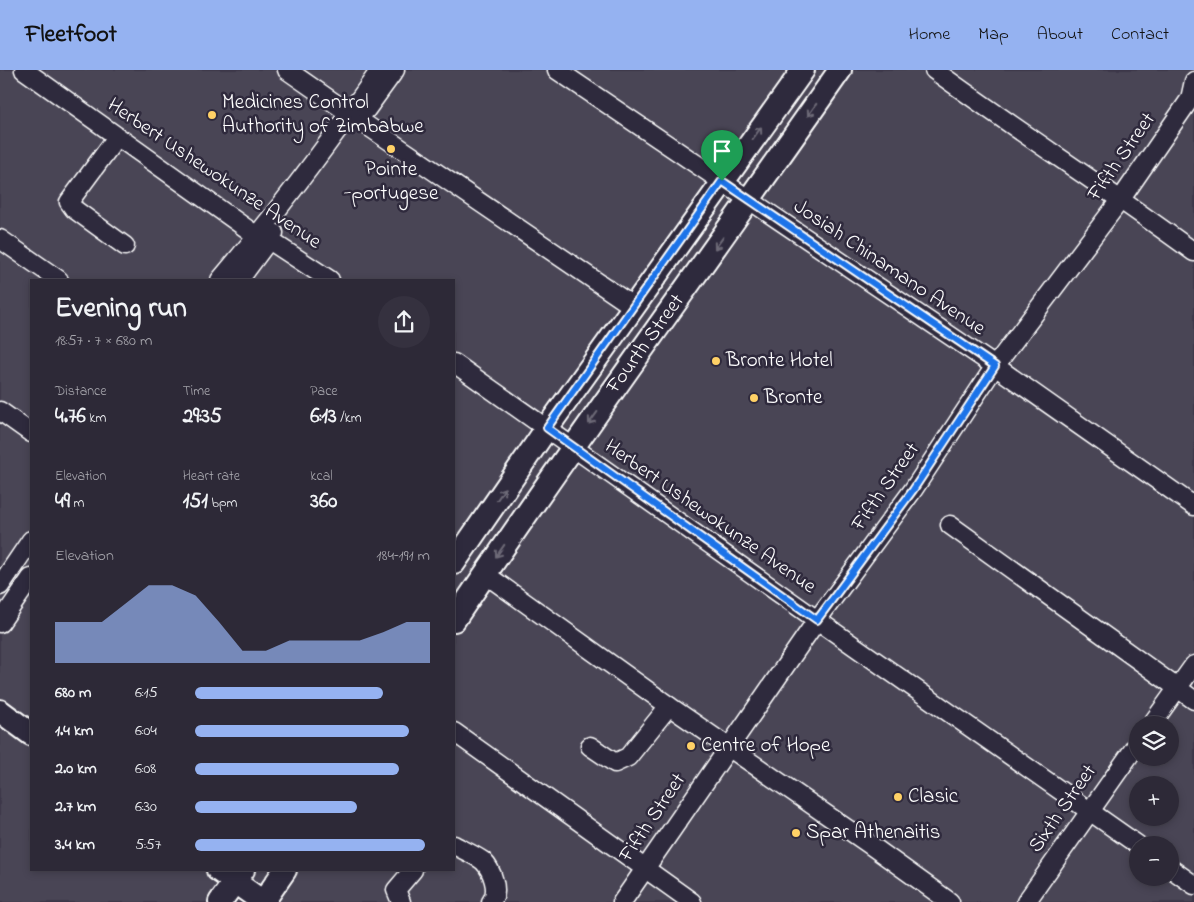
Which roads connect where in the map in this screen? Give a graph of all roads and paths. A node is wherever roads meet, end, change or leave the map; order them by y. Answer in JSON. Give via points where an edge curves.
{"nodes":[{"id":1,"x":24,"y":70,"type":"edge"},
{"id":2,"x":287,"y":70,"type":"edge"},
{"id":3,"x":380,"y":70,"type":"edge"},
{"id":4,"x":395,"y":70,"type":"edge"},
{"id":5,"x":558,"y":70,"type":"edge"},
{"id":6,"x":803,"y":70,"type":"edge"},
{"id":7,"x":840,"y":70,"type":"edge"},
{"id":8,"x":934,"y":70,"type":"edge"},
{"id":9,"x":1194,"y":81,"type":"edge"},
{"id":10,"x":1192,"y":98,"type":"edge"},
{"id":11,"x":354,"y":117,"type":"junction"},
{"id":12,"x":117,"y":137,"type":"junction"},
{"id":13,"x":722,"y":181,"type":"junction"},
{"id":14,"x":1121,"y":199,"type":"junction"},
{"id":15,"x":749,"y":201,"type":"junction"},
{"id":16,"x":263,"y":238,"type":"junction"},
{"id":17,"x":0,"y":239,"type":"edge"},
{"id":18,"x":125,"y":246,"type":"dead end"},
{"id":19,"x":1194,"y":252,"type":"edge"},
{"id":20,"x":58,"y":279,"type":"edge"},
{"id":21,"x":221,"y":279,"type":"edge"},
{"id":22,"x":240,"y":279,"type":"edge"},
{"id":23,"x":328,"y":279,"type":"edge"},
{"id":24,"x":634,"y":306,"type":"junction"},
{"id":25,"x":455,"y":364,"type":"edge"},
{"id":26,"x":995,"y":366,"type":"junction"},
{"id":27,"x":0,"y":411,"type":"edge"},
{"id":28,"x":547,"y":428,"type":"junction"},
{"id":29,"x":30,"y":432,"type":"edge"},
{"id":30,"x":572,"y":447,"type":"junction"},
{"id":31,"x":1194,"y":506,"type":"edge"},
{"id":32,"x":950,"y":525,"type":"dead end"},
{"id":33,"x":30,"y":541,"type":"edge"},
{"id":34,"x":456,"y":557,"type":"edge"},
{"id":35,"x":7,"y":560,"type":"edge"},
{"id":36,"x":485,"y":574,"type":"junction"},
{"id":37,"x":30,"y":582,"type":"edge"},
{"id":38,"x":0,"y":586,"type":"edge"},
{"id":39,"x":455,"y":619,"type":"edge"},
{"id":40,"x":817,"y":620,"type":"junction"},
{"id":41,"x":0,"y":623,"type":"edge"},
{"id":42,"x":1194,"y":665,"type":"edge"},
{"id":43,"x":1177,"y":688,"type":"junction"},
{"id":44,"x":1194,"y":700,"type":"edge"},
{"id":45,"x":669,"y":706,"type":"junction"},
{"id":46,"x":0,"y":711,"type":"edge"},
{"id":47,"x":1157,"y":716,"type":"edge"},
{"id":48,"x":30,"y":733,"type":"edge"},
{"id":49,"x":455,"y":733,"type":"edge"},
{"id":50,"x":590,"y":746,"type":"dead end"},
{"id":51,"x":729,"y":747,"type":"junction"},
{"id":52,"x":1129,"y":755,"type":"edge"},
{"id":53,"x":1089,"y":810,"type":"junction"},
{"id":54,"x":1129,"y":839,"type":"edge"},
{"id":55,"x":455,"y":846,"type":"edge"},
{"id":56,"x":645,"y":868,"type":"junction"},
{"id":57,"x":284,"y":871,"type":"edge"},
{"id":58,"x":412,"y":871,"type":"edge"},
{"id":59,"x":232,"y":874,"type":"edge"},
{"id":60,"x":1179,"y":874,"type":"edge"},
{"id":61,"x":1194,"y":885,"type":"edge"},
{"id":62,"x":220,"y":902,"type":"edge"},
{"id":63,"x":263,"y":902,"type":"edge"},
{"id":64,"x":401,"y":902,"type":"edge"},
{"id":65,"x":491,"y":902,"type":"edge"},
{"id":66,"x":622,"y":902,"type":"edge"},
{"id":67,"x":692,"y":902,"type":"edge"},
{"id":68,"x":950,"y":902,"type":"edge"},
{"id":69,"x":1026,"y":902,"type":"edge"}],
"edges":[{"from":1,"to":12,"type":"street","name":"Herbert Ushewokunze Avenue"},
{"from":2,"to":11,"type":"street"},
{"from":3,"to":11,"type":"street"},
{"from":4,"to":11,"type":"street"},
{"from":5,"to":13,"type":"street","name":"Josiah Chinamano Avenue"},
{"from":13,"to":6,"type":"main road","one_way":true},
{"from":7,"to":15,"type":"main road","name":"Fourth Street","one_way":true},
{"from":8,"to":14,"type":"street"},
{"from":9,"to":10,"type":"street","name":"Fifth Street"},
{"from":10,"to":14,"type":"street","name":"Fifth Street"},
{"from":11,"to":16,"type":"street"},
{"from":11,"to":24,"type":"street"},
{"from":12,"to":16,"type":"street","name":"Herbert Ushewokunze Avenue"},
{"from":12,"to":18,"type":"street","via":[[69,202]]},
{"from":13,"to":15,"type":"street","name":"Josiah Chinamano Avenue"},
{"from":13,"to":24,"type":"main road"},
{"from":14,"to":19,"type":"street"},
{"from":14,"to":26,"type":"street","name":"Fifth Street"},
{"from":15,"to":26,"type":"street","name":"Josiah Chinamano Avenue"},
{"from":15,"to":30,"type":"main road","name":"Fourth Street","one_way":true},
{"from":16,"to":21,"type":"street"},
{"from":16,"to":22,"type":"street"},
{"from":16,"to":23,"type":"street","name":"Herbert Ushewokunze Avenue"},
{"from":17,"to":20,"type":"street"},
{"from":24,"to":28,"type":"main road"},
{"from":25,"to":28,"type":"street","name":"Herbert Ushewokunze Avenue"},
{"from":26,"to":31,"type":"street","name":"Josiah Chinamano Avenue"},
{"from":26,"to":40,"type":"street","name":"Fifth Street","via":[[913,490]]},
{"from":27,"to":29,"type":"street"},
{"from":28,"to":30,"type":"street","name":"Herbert Ushewokunze Avenue"},
{"from":34,"to":28,"type":"main road","one_way":true},
{"from":30,"to":36,"type":"main road","name":"Fourth Street","one_way":true},
{"from":30,"to":40,"type":"street","name":"Herbert Ushewokunze Avenue"},
{"from":32,"to":43,"type":"street"},
{"from":33,"to":35,"type":"street"},
{"from":35,"to":37,"type":"street"},
{"from":35,"to":38,"type":"street"},
{"from":36,"to":39,"type":"main road","name":"Fourth Street"},
{"from":36,"to":45,"type":"street"},
{"from":37,"to":41,"type":"street"},
{"from":40,"to":51,"type":"street","name":"Fifth Street"},
{"from":40,"to":53,"type":"street","name":"Herbert Ushewokunze Avenue"},
{"from":42,"to":43,"type":"street"},
{"from":43,"to":44,"type":"street"},
{"from":43,"to":47,"type":"street"},
{"from":45,"to":50,"type":"street","via":[[628,757],[615,763]]},
{"from":45,"to":51,"type":"street"},
{"from":46,"to":48,"type":"main road"},
{"from":49,"to":56,"type":"street"},
{"from":51,"to":56,"type":"street","name":"Fifth Street"},
{"from":51,"to":68,"type":"street"},
{"from":52,"to":53,"type":"street","name":"Sixth Street"},
{"from":53,"to":54,"type":"street","name":"Herbert Ushewokunze Avenue"},
{"from":53,"to":69,"type":"street","name":"Sixth Street"},
{"from":55,"to":65,"type":"street","via":[[483,862],[495,883]]},
{"from":56,"to":66,"type":"street","name":"Fifth Street"},
{"from":56,"to":67,"type":"street"},
{"from":57,"to":63,"type":"main road"},
{"from":58,"to":64,"type":"street","via":[[396,890]]},
{"from":59,"to":62,"type":"main road"},
{"from":59,"to":63,"type":"main road"},
{"from":60,"to":61,"type":"street"}]}
